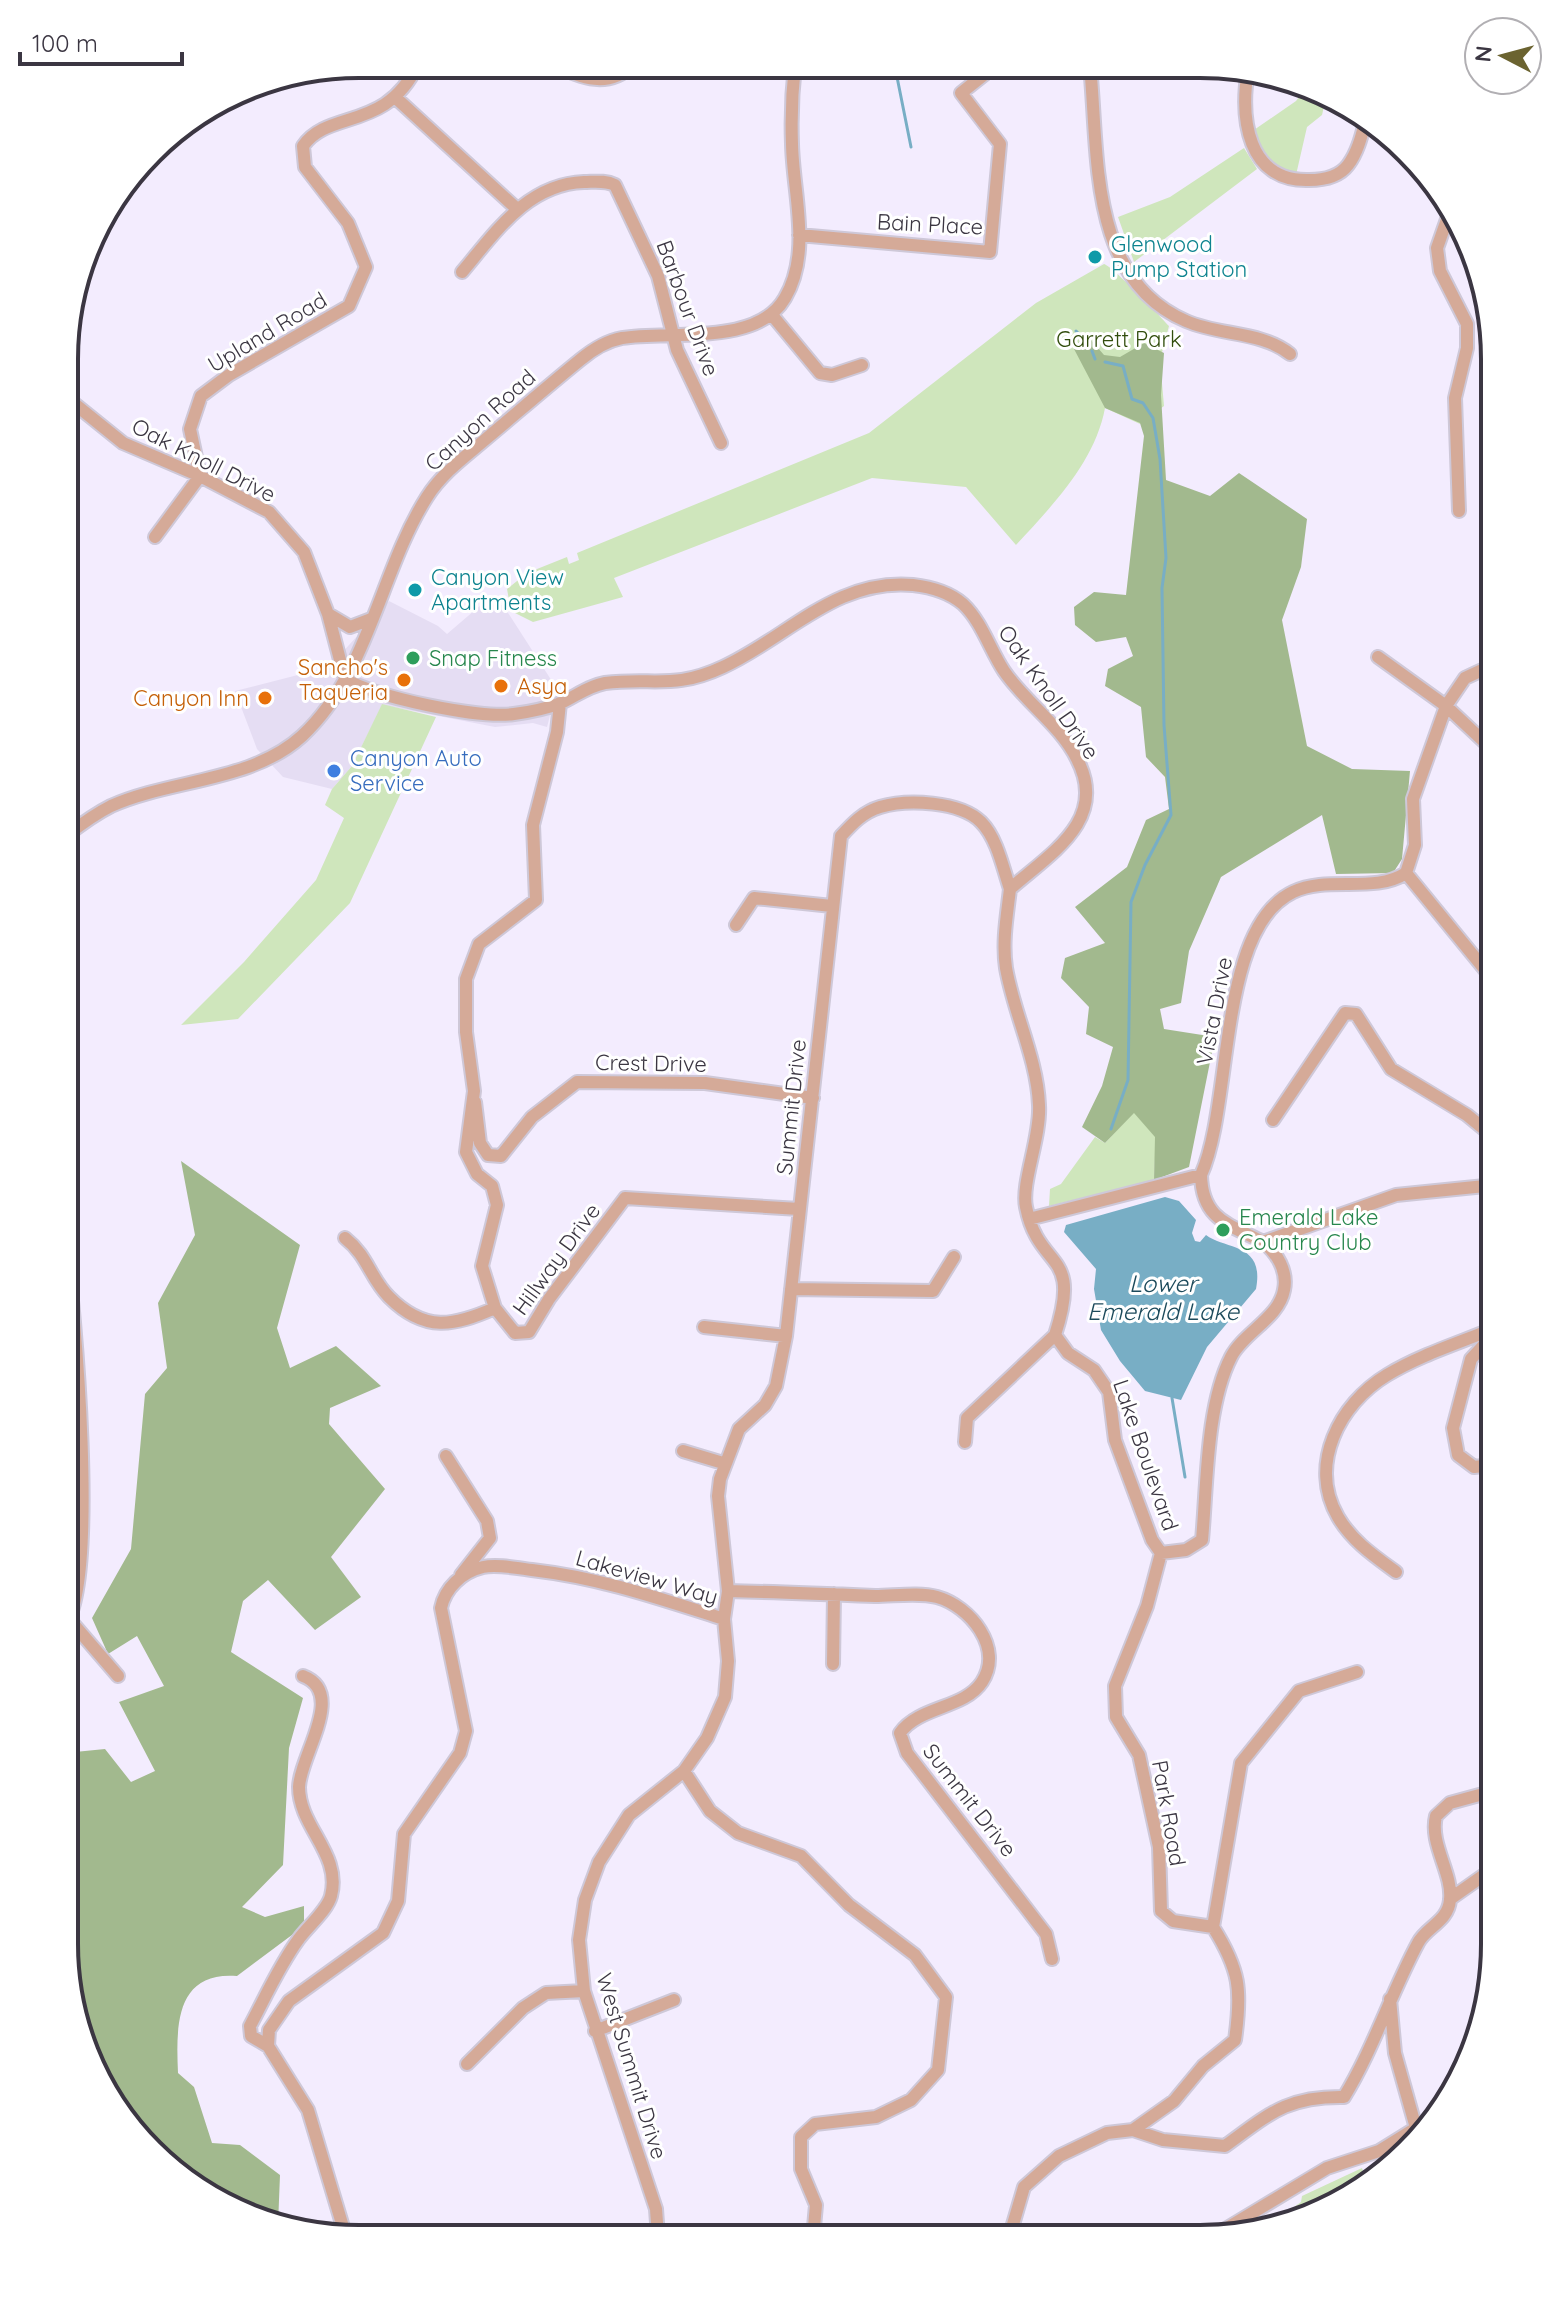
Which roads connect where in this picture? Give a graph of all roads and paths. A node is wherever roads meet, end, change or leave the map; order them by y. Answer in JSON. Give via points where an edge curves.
{"nodes":[{"id":1,"x":794,"y":78,"type":"edge"},
{"id":2,"x":980,"y":78,"type":"edge"},
{"id":3,"x":1091,"y":78,"type":"edge"},
{"id":4,"x":408,"y":79,"type":"edge"},
{"id":5,"x":585,"y":79,"type":"edge"},
{"id":6,"x":614,"y":79,"type":"edge"},
{"id":7,"x":1247,"y":82,"type":"edge"},
{"id":8,"x":396,"y":98,"type":"junction"},
{"id":9,"x":1362,"y":129,"type":"edge"},
{"id":10,"x":517,"y":209,"type":"junction"},
{"id":11,"x":1446,"y":223,"type":"edge"},
{"id":12,"x":799,"y":235,"type":"junction"},
{"id":13,"x":462,"y":272,"type":"dead end"},
{"id":14,"x":772,"y":315,"type":"junction"},
{"id":15,"x":674,"y":335,"type":"junction"},
{"id":16,"x":1290,"y":354,"type":"dead end"},
{"id":17,"x":862,"y":365,"type":"dead end"},
{"id":18,"x":78,"y":407,"type":"edge"},
{"id":19,"x":721,"y":443,"type":"dead end"},
{"id":20,"x":200,"y":476,"type":"junction"},
{"id":21,"x":1459,"y":511,"type":"dead end"},
{"id":22,"x":155,"y":537,"type":"dead end"},
{"id":23,"x":328,"y":614,"type":"junction"},
{"id":24,"x":371,"y":619,"type":"junction"},
{"id":25,"x":1378,"y":657,"type":"dead end"},
{"id":26,"x":1481,"y":671,"type":"edge"},
{"id":27,"x":345,"y":679,"type":"junction"},
{"id":28,"x":560,"y":703,"type":"junction"},
{"id":29,"x":1446,"y":706,"type":"junction"},
{"id":30,"x":1481,"y":739,"type":"edge"},
{"id":31,"x":78,"y":828,"type":"edge"},
{"id":32,"x":1406,"y":873,"type":"junction"},
{"id":33,"x":1010,"y":889,"type":"junction"},
{"id":34,"x":832,"y":906,"type":"junction"},
{"id":35,"x":736,"y":925,"type":"dead end"},
{"id":36,"x":1481,"y":964,"type":"edge"},
{"id":37,"x":474,"y":1091,"type":"junction"},
{"id":38,"x":813,"y":1098,"type":"junction"},
{"id":39,"x":1273,"y":1120,"type":"dead end"},
{"id":40,"x":1481,"y":1126,"type":"edge"},
{"id":41,"x":1201,"y":1175,"type":"junction"},
{"id":42,"x":1480,"y":1186,"type":"edge"},
{"id":43,"x":799,"y":1209,"type":"junction"},
{"id":44,"x":1029,"y":1219,"type":"junction"},
{"id":45,"x":345,"y":1238,"type":"dead end"},
{"id":46,"x":1263,"y":1242,"type":"junction"},
{"id":47,"x":954,"y":1257,"type":"dead end"},
{"id":48,"x":791,"y":1289,"type":"junction"},
{"id":49,"x":495,"y":1308,"type":"junction"},
{"id":50,"x":704,"y":1327,"type":"dead end"},
{"id":51,"x":1055,"y":1335,"type":"junction"},
{"id":52,"x":786,"y":1336,"type":"junction"},
{"id":53,"x":1480,"y":1337,"type":"edge"},
{"id":54,"x":1480,"y":1348,"type":"edge"},
{"id":55,"x":78,"y":1353,"type":"edge"},
{"id":56,"x":79,"y":1362,"type":"joint"},
{"id":57,"x":965,"y":1442,"type":"dead end"},
{"id":58,"x":683,"y":1451,"type":"dead end"},
{"id":59,"x":446,"y":1456,"type":"dead end"},
{"id":60,"x":723,"y":1463,"type":"junction"},
{"id":61,"x":1480,"y":1466,"type":"edge"},
{"id":62,"x":1161,"y":1553,"type":"junction"},
{"id":63,"x":1396,"y":1572,"type":"dead end"},
{"id":64,"x":456,"y":1581,"type":"junction"},
{"id":65,"x":78,"y":1583,"type":"edge"},
{"id":66,"x":728,"y":1591,"type":"junction"},
{"id":67,"x":834,"y":1594,"type":"junction"},
{"id":68,"x":724,"y":1619,"type":"junction"},
{"id":69,"x":78,"y":1634,"type":"edge"},
{"id":70,"x":833,"y":1664,"type":"dead end"},
{"id":71,"x":1357,"y":1672,"type":"dead end"},
{"id":72,"x":118,"y":1676,"type":"dead end"},
{"id":73,"x":303,"y":1676,"type":"dead end"},
{"id":74,"x":684,"y":1771,"type":"junction"},
{"id":75,"x":1480,"y":1795,"type":"edge"},
{"id":76,"x":1480,"y":1878,"type":"edge"},
{"id":77,"x":1450,"y":1899,"type":"junction"},
{"id":78,"x":1213,"y":1927,"type":"junction"},
{"id":79,"x":1052,"y":1959,"type":"dead end"},
{"id":80,"x":584,"y":1991,"type":"junction"},
{"id":81,"x":1390,"y":1996,"type":"junction"},
{"id":82,"x":674,"y":2000,"type":"dead end"},
{"id":83,"x":595,"y":2031,"type":"junction"},
{"id":84,"x":268,"y":2046,"type":"junction"},
{"id":85,"x":467,"y":2064,"type":"dead end"},
{"id":86,"x":1419,"y":2120,"type":"edge"},
{"id":87,"x":1133,"y":2130,"type":"junction"},
{"id":88,"x":1402,"y":2139,"type":"edge"},
{"id":89,"x":1235,"y":2223,"type":"edge"},
{"id":90,"x":342,"y":2224,"type":"edge"},
{"id":91,"x":657,"y":2225,"type":"edge"},
{"id":92,"x":814,"y":2225,"type":"edge"},
{"id":93,"x":1013,"y":2225,"type":"edge"}],
"edges":[{"from":1,"to":12,"type":"street","via":[[792,145]]},
{"from":2,"to":12,"type":"street","name":"Bain Place","via":[[961,93],[1000,144],[990,252]]},
{"from":3,"to":16,"type":"street","via":[[1109,238],[1137,286],[1188,322],[1275,342]]},
{"from":4,"to":8,"type":"street","name":"Upland Road"},
{"from":5,"to":6,"type":"street"},
{"from":7,"to":9,"type":"street","via":[[1248,139],[1255,154],[1283,177],[1322,180],[1339,174],[1349,164]]},
{"from":8,"to":10,"type":"street"},
{"from":8,"to":20,"type":"street","name":"Upland Road","via":[[310,137],[303,146],[305,167],[348,223],[366,267],[349,306],[201,396],[190,429]]},
{"from":10,"to":13,"type":"street","name":"Barbour Drive"},
{"from":10,"to":15,"type":"street","name":"Barbour Drive","via":[[544,191],[575,182],[615,185],[658,276]]},
{"from":11,"to":21,"type":"street","via":[[1437,248],[1440,271],[1467,324],[1455,398]]},
{"from":12,"to":14,"type":"street","via":[[794,279]]},
{"from":14,"to":15,"type":"street","name":"Canyon Road","via":[[739,329]]},
{"from":14,"to":17,"type":"street","via":[[820,373],[832,375]]},
{"from":15,"to":19,"type":"street","name":"Barbour Drive"},
{"from":15,"to":24,"type":"street","name":"Canyon Road","via":[[620,338],[588,353],[445,473],[412,526]]},
{"from":18,"to":20,"type":"street","name":"Oak Knoll Drive","via":[[123,443]]},
{"from":20,"to":22,"type":"street"},
{"from":20,"to":23,"type":"street","name":"Oak Knoll Drive","via":[[269,512],[304,552]]},
{"from":23,"to":24,"type":"street","via":[[350,627]]},
{"from":23,"to":27,"type":"street","name":"Oak Knoll Drive"},
{"from":24,"to":27,"type":"street","name":"Canyon Road"},
{"from":25,"to":29,"type":"street"},
{"from":26,"to":29,"type":"street","via":[[1465,678]]},
{"from":27,"to":28,"type":"street","name":"Oak Knoll Drive","via":[[370,691],[489,715]]},
{"from":27,"to":31,"type":"street","name":"Canyon Road","via":[[314,724],[284,750],[252,765],[112,806]]},
{"from":28,"to":33,"type":"street","name":"Oak Knoll Drive","via":[[605,683],[696,680],[836,597],[866,587],[899,584],[941,591],[972,615],[1004,671],[1076,755],[1084,774],[1085,810],[1079,826]]},
{"from":28,"to":37,"type":"street","via":[[533,825],[536,900],[479,944],[466,979]]},
{"from":29,"to":30,"type":"street"},
{"from":29,"to":32,"type":"street","via":[[1413,799],[1415,845]]},
{"from":32,"to":36,"type":"street"},
{"from":32,"to":41,"type":"street","name":"Vista Drive","via":[[1384,882],[1342,882],[1292,892],[1260,924],[1244,959],[1210,1154]]},
{"from":33,"to":34,"type":"street","name":"Summit Drive","via":[[982,823],[966,811],[891,806],[857,818],[841,836]]},
{"from":33,"to":44,"type":"street","via":[[1006,968],[1039,1099],[1039,1139],[1024,1198]]},
{"from":34,"to":35,"type":"street","via":[[754,898]]},
{"from":34,"to":38,"type":"street","name":"Summit Drive"},
{"from":37,"to":38,"type":"street","name":"Crest Drive","via":[[480,1143],[488,1155],[501,1156],[532,1117],[577,1082],[705,1083]]},
{"from":37,"to":49,"type":"street","via":[[466,1152],[477,1174],[492,1186],[497,1205],[482,1266]]},
{"from":38,"to":43,"type":"street","name":"Summit Drive"},
{"from":39,"to":40,"type":"street","via":[[1345,1013],[1356,1014],[1391,1069]]},
{"from":41,"to":44,"type":"street"},
{"from":41,"to":46,"type":"street","via":[[1201,1194],[1213,1214]]},
{"from":42,"to":46,"type":"street","via":[[1396,1195]]},
{"from":43,"to":48,"type":"street","name":"Summit Drive"},
{"from":43,"to":49,"type":"street","name":"Hillway Drive","via":[[625,1198],[529,1332],[515,1333]]},
{"from":44,"to":51,"type":"street","via":[[1066,1278]]},
{"from":45,"to":49,"type":"street","via":[[361,1251],[388,1296],[423,1321],[458,1325]]},
{"from":46,"to":62,"type":"street","name":"Lake Boulevard","via":[[1277,1257],[1284,1292],[1231,1356],[1218,1400],[1202,1540],[1186,1550]]},
{"from":47,"to":48,"type":"street","via":[[933,1291]]},
{"from":48,"to":52,"type":"street","name":"Summit Drive"},
{"from":50,"to":52,"type":"street"},
{"from":51,"to":57,"type":"street","via":[[967,1418]]},
{"from":51,"to":62,"type":"street","name":"Lake Boulevard","via":[[1068,1353],[1094,1370],[1109,1392],[1115,1440]]},
{"from":52,"to":60,"type":"street","name":"Summit Drive","via":[[776,1386],[765,1405],[739,1429]]},
{"from":53,"to":63,"type":"street","via":[[1369,1387],[1331,1439],[1326,1481],[1332,1505],[1361,1546]]},
{"from":54,"to":61,"type":"street","via":[[1471,1359],[1453,1428],[1458,1455]]},
{"from":55,"to":56,"type":"street"},
{"from":56,"to":65,"type":"street"},
{"from":58,"to":60,"type":"street"},
{"from":59,"to":64,"type":"street","via":[[487,1521],[490,1538]]},
{"from":60,"to":66,"type":"street","name":"Summit Drive","via":[[718,1496]]},
{"from":62,"to":78,"type":"street","name":"Park Road","via":[[1147,1606],[1115,1686],[1116,1717],[1139,1755],[1159,1847],[1161,1911],[1173,1921]]},
{"from":64,"to":68,"type":"street","name":"Lakeview Way","via":[[482,1567],[587,1576]]},
{"from":64,"to":84,"type":"street","via":[[444,1594],[441,1608],[466,1731],[460,1753],[404,1834],[398,1901],[383,1933],[289,2001],[269,2030]]},
{"from":66,"to":67,"type":"street","name":"Summit Drive"},
{"from":66,"to":68,"type":"street","name":"Summit Drive"},
{"from":67,"to":70,"type":"street"},
{"from":67,"to":79,"type":"street","name":"Summit Drive","via":[[937,1597],[968,1616],[984,1634],[989,1661],[982,1683],[909,1720],[900,1733],[907,1753],[1046,1934]]},
{"from":68,"to":74,"type":"street","name":"West Summit Drive","via":[[725,1697],[707,1738]]},
{"from":69,"to":72,"type":"street"},
{"from":71,"to":78,"type":"street","name":"Park Road","via":[[1299,1691],[1241,1763]]},
{"from":73,"to":84,"type":"street","via":[[318,1686],[323,1703],[299,1784],[302,1810],[333,1866],[331,1898],[296,1942],[250,2026],[251,2036]]},
{"from":74,"to":80,"type":"street","name":"West Summit Drive","via":[[629,1815],[599,1862],[585,1900],[579,1940]]},
{"from":74,"to":92,"type":"street","via":[[710,1811],[738,1833],[801,1856],[849,1905],[915,1955],[946,1997],[938,2070],[911,2100],[876,2117],[815,2124],[801,2137],[801,2169],[816,2205]]},
{"from":75,"to":77,"type":"street","via":[[1450,1803],[1436,1816]]},
{"from":76,"to":77,"type":"street"},
{"from":77,"to":81,"type":"street","via":[[1438,1925],[1421,1936]]},
{"from":78,"to":87,"type":"street","via":[[1227,1948],[1241,1996],[1235,2040],[1203,2066],[1174,2101]]},
{"from":80,"to":83,"type":"street","name":"West Summit Drive"},
{"from":80,"to":85,"type":"street","via":[[546,1993],[523,2008]]},
{"from":81,"to":86,"type":"street","via":[[1395,2053]]},
{"from":81,"to":87,"type":"street","via":[[1344,2097],[1311,2097],[1276,2109],[1225,2146],[1163,2140]]},
{"from":82,"to":83,"type":"street"},
{"from":83,"to":91,"type":"street","name":"West Summit Drive"},
{"from":84,"to":90,"type":"street","via":[[308,2110]]},
{"from":87,"to":93,"type":"street","via":[[1107,2133],[1059,2156],[1024,2187]]},
{"from":88,"to":89,"type":"street","via":[[1327,2168]]}]}
